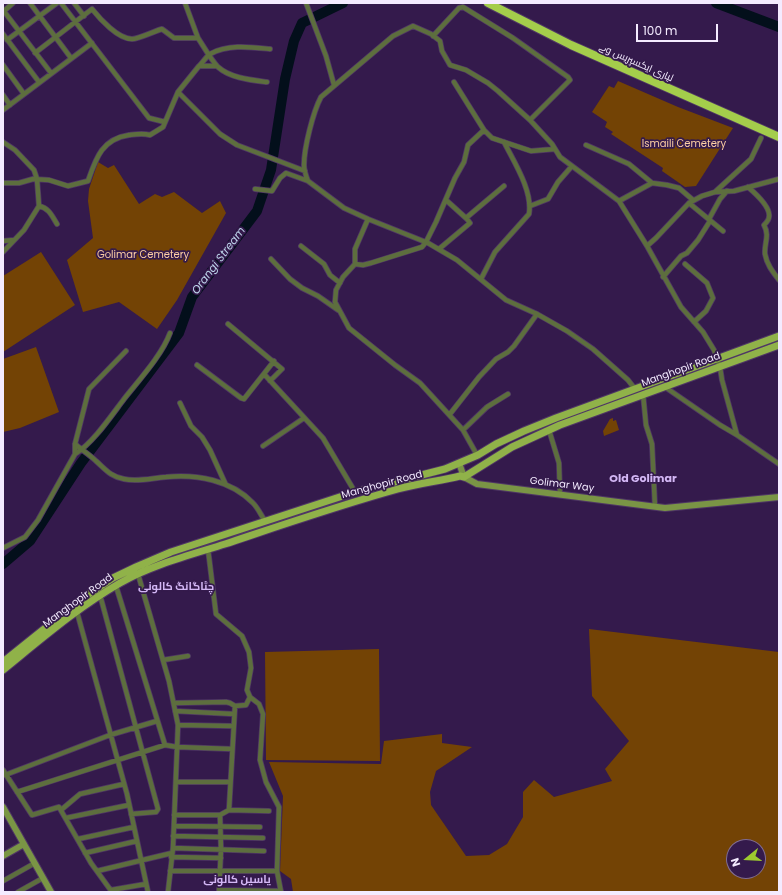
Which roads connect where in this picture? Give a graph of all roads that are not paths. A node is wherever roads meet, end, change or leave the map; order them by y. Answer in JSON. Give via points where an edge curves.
{"nodes":[{"id":1,"x":13,"y":3,"type":"edge"},
{"id":2,"x":30,"y":3,"type":"edge"},
{"id":3,"x":57,"y":3,"type":"edge"},
{"id":4,"x":60,"y":3,"type":"edge"},
{"id":5,"x":74,"y":3,"type":"edge"},
{"id":6,"x":185,"y":3,"type":"edge"},
{"id":7,"x":306,"y":3,"type":"edge"},
{"id":8,"x":488,"y":3,"type":"edge"},
{"id":9,"x":3,"y":10,"type":"edge"},
{"id":10,"x":40,"y":16,"type":"junction"},
{"id":11,"x":84,"y":16,"type":"junction"},
{"id":12,"x":75,"y":22,"type":"junction"},
{"id":13,"x":19,"y":32,"type":"junction"},
{"id":14,"x":3,"y":34,"type":"edge"},
{"id":15,"x":433,"y":36,"type":"junction"},
{"id":16,"x":56,"y":37,"type":"junction"},
{"id":17,"x":198,"y":38,"type":"junction"},
{"id":18,"x":7,"y":40,"type":"junction"},
{"id":19,"x":92,"y":43,"type":"junction"},
{"id":20,"x":270,"y":49,"type":"dead end"},
{"id":21,"x":35,"y":53,"type":"junction"},
{"id":22,"x":209,"y":54,"type":"junction"},
{"id":23,"x":71,"y":58,"type":"junction"},
{"id":24,"x":3,"y":65,"type":"edge"},
{"id":25,"x":199,"y":66,"type":"junction"},
{"id":26,"x":217,"y":66,"type":"junction"},
{"id":27,"x":51,"y":73,"type":"junction"},
{"id":28,"x":39,"y":82,"type":"junction"},
{"id":29,"x":267,"y":82,"type":"dead end"},
{"id":30,"x":454,"y":82,"type":"dead end"},
{"id":31,"x":334,"y":85,"type":"junction"},
{"id":32,"x":178,"y":92,"type":"junction"},
{"id":33,"x":24,"y":94,"type":"junction"},
{"id":34,"x":3,"y":95,"type":"edge"},
{"id":35,"x":10,"y":104,"type":"junction"},
{"id":36,"x":3,"y":110,"type":"edge"},
{"id":37,"x":530,"y":120,"type":"junction"},
{"id":38,"x":165,"y":122,"type":"junction"},
{"id":39,"x":484,"y":130,"type":"junction"},
{"id":40,"x":778,"y":137,"type":"edge"},
{"id":41,"x":761,"y":138,"type":"dead end"},
{"id":42,"x":3,"y":142,"type":"edge"},
{"id":43,"x":504,"y":142,"type":"junction"},
{"id":44,"x":586,"y":145,"type":"dead end"},
{"id":45,"x":555,"y":149,"type":"junction"},
{"id":46,"x":572,"y":166,"type":"junction"},
{"id":47,"x":305,"y":171,"type":"junction"},
{"id":48,"x":37,"y":179,"type":"junction"},
{"id":49,"x":779,"y":179,"type":"edge"},
{"id":50,"x":308,"y":181,"type":"junction"},
{"id":51,"x":3,"y":183,"type":"edge"},
{"id":52,"x":652,"y":183,"type":"junction"},
{"id":53,"x":504,"y":186,"type":"dead end"},
{"id":54,"x":748,"y":187,"type":"junction"},
{"id":55,"x":255,"y":189,"type":"dead end"},
{"id":56,"x":728,"y":191,"type":"junction"},
{"id":57,"x":715,"y":192,"type":"junction"},
{"id":58,"x":446,"y":200,"type":"junction"},
{"id":59,"x":619,"y":201,"type":"junction"},
{"id":60,"x":691,"y":202,"type":"junction"},
{"id":61,"x":39,"y":206,"type":"junction"},
{"id":62,"x":530,"y":206,"type":"junction"},
{"id":63,"x":466,"y":218,"type":"junction"},
{"id":64,"x":368,"y":219,"type":"junction"},
{"id":65,"x":709,"y":220,"type":"junction"},
{"id":66,"x":57,"y":224,"type":"dead end"},
{"id":67,"x":723,"y":231,"type":"dead end"},
{"id":68,"x":14,"y":240,"type":"junction"},
{"id":69,"x":3,"y":241,"type":"edge"},
{"id":70,"x":426,"y":242,"type":"junction"},
{"id":71,"x":300,"y":246,"type":"dead end"},
{"id":72,"x":646,"y":246,"type":"junction"},
{"id":73,"x":439,"y":249,"type":"junction"},
{"id":74,"x":3,"y":252,"type":"edge"},
{"id":75,"x":271,"y":259,"type":"dead end"},
{"id":76,"x":355,"y":264,"type":"junction"},
{"id":77,"x":685,"y":264,"type":"dead end"},
{"id":78,"x":663,"y":276,"type":"junction"},
{"id":79,"x":480,"y":278,"type":"junction"},
{"id":80,"x":779,"y":280,"type":"edge"},
{"id":81,"x":340,"y":283,"type":"junction"},
{"id":82,"x":340,"y":311,"type":"junction"},
{"id":83,"x":536,"y":314,"type":"junction"},
{"id":84,"x":694,"y":322,"type":"junction"},
{"id":85,"x":228,"y":324,"type":"dead end"},
{"id":86,"x":170,"y":333,"type":"dead end"},
{"id":87,"x":779,"y":336,"type":"edge"},
{"id":88,"x":779,"y":345,"type":"edge"},
{"id":89,"x":126,"y":351,"type":"dead end"},
{"id":90,"x":717,"y":359,"type":"junction"},
{"id":91,"x":274,"y":362,"type":"junction"},
{"id":92,"x":197,"y":365,"type":"dead end"},
{"id":93,"x":720,"y":366,"type":"junction"},
{"id":94,"x":264,"y":374,"type":"junction"},
{"id":95,"x":270,"y":381,"type":"junction"},
{"id":96,"x":665,"y":387,"type":"junction"},
{"id":97,"x":635,"y":389,"type":"junction"},
{"id":98,"x":508,"y":394,"type":"dead end"},
{"id":99,"x":643,"y":394,"type":"junction"},
{"id":100,"x":180,"y":403,"type":"dead end"},
{"id":101,"x":450,"y":414,"type":"junction"},
{"id":102,"x":304,"y":418,"type":"junction"},
{"id":103,"x":463,"y":430,"type":"junction"},
{"id":104,"x":549,"y":430,"type":"junction"},
{"id":105,"x":737,"y":435,"type":"junction"},
{"id":106,"x":75,"y":444,"type":"junction"},
{"id":107,"x":263,"y":446,"type":"dead end"},
{"id":108,"x":82,"y":450,"type":"junction"},
{"id":109,"x":75,"y":454,"type":"junction"},
{"id":110,"x":477,"y":455,"type":"junction"},
{"id":111,"x":459,"y":463,"type":"junction"},
{"id":112,"x":779,"y":464,"type":"edge"},
{"id":113,"x":464,"y":477,"type":"junction"},
{"id":114,"x":225,"y":483,"type":"junction"},
{"id":115,"x":356,"y":492,"type":"junction"},
{"id":116,"x":560,"y":495,"type":"junction"},
{"id":117,"x":779,"y":497,"type":"edge"},
{"id":118,"x":655,"y":507,"type":"junction"},
{"id":119,"x":265,"y":521,"type":"junction"},
{"id":120,"x":3,"y":548,"type":"edge"},
{"id":121,"x":208,"y":549,"type":"junction"},
{"id":122,"x":138,"y":574,"type":"junction"},
{"id":123,"x":116,"y":586,"type":"junction"},
{"id":124,"x":100,"y":596,"type":"junction"},
{"id":125,"x":77,"y":612,"type":"junction"},
{"id":126,"x":188,"y":656,"type":"dead end"},
{"id":127,"x":163,"y":660,"type":"junction"},
{"id":128,"x":3,"y":662,"type":"edge"},
{"id":129,"x":3,"y":670,"type":"edge"},
{"id":130,"x":250,"y":697,"type":"junction"},
{"id":131,"x":174,"y":703,"type":"junction"},
{"id":132,"x":235,"y":706,"type":"junction"},
{"id":133,"x":175,"y":712,"type":"junction"},
{"id":134,"x":234,"y":714,"type":"junction"},
{"id":135,"x":157,"y":721,"type":"junction"},
{"id":136,"x":178,"y":725,"type":"junction"},
{"id":137,"x":233,"y":726,"type":"junction"},
{"id":138,"x":136,"y":727,"type":"junction"},
{"id":139,"x":110,"y":735,"type":"junction"},
{"id":140,"x":165,"y":745,"type":"junction"},
{"id":141,"x":177,"y":747,"type":"junction"},
{"id":142,"x":232,"y":749,"type":"junction"},
{"id":143,"x":143,"y":752,"type":"junction"},
{"id":144,"x":118,"y":760,"type":"junction"},
{"id":145,"x":4,"y":772,"type":"edge"},
{"id":146,"x":176,"y":782,"type":"junction"},
{"id":147,"x":230,"y":782,"type":"junction"},
{"id":148,"x":124,"y":784,"type":"junction"},
{"id":149,"x":16,"y":792,"type":"junction"},
{"id":150,"x":129,"y":805,"type":"junction"},
{"id":151,"x":3,"y":807,"type":"edge"},
{"id":152,"x":61,"y":810,"type":"junction"},
{"id":153,"x":228,"y":810,"type":"junction"},
{"id":154,"x":269,"y":811,"type":"dead end"},
{"id":155,"x":131,"y":814,"type":"junction"},
{"id":156,"x":174,"y":815,"type":"junction"},
{"id":157,"x":220,"y":815,"type":"junction"},
{"id":158,"x":66,"y":818,"type":"junction"},
{"id":159,"x":174,"y":826,"type":"junction"},
{"id":160,"x":134,"y":827,"type":"junction"},
{"id":161,"x":221,"y":827,"type":"junction"},
{"id":162,"x":260,"y":827,"type":"dead end"},
{"id":163,"x":173,"y":836,"type":"junction"},
{"id":164,"x":221,"y":837,"type":"junction"},
{"id":165,"x":263,"y":838,"type":"dead end"},
{"id":166,"x":78,"y":839,"type":"junction"},
{"id":167,"x":137,"y":841,"type":"junction"},
{"id":168,"x":24,"y":844,"type":"junction"},
{"id":169,"x":221,"y":849,"type":"junction"},
{"id":170,"x":264,"y":851,"type":"dead end"},
{"id":171,"x":85,"y":852,"type":"junction"},
{"id":172,"x":172,"y":853,"type":"junction"},
{"id":173,"x":3,"y":856,"type":"edge"},
{"id":174,"x":221,"y":858,"type":"junction"},
{"id":175,"x":141,"y":860,"type":"junction"},
{"id":176,"x":35,"y":863,"type":"junction"},
{"id":177,"x":97,"y":871,"type":"junction"},
{"id":178,"x":170,"y":871,"type":"junction"},
{"id":179,"x":277,"y":871,"type":"junction"},
{"id":180,"x":220,"y":872,"type":"junction"},
{"id":181,"x":43,"y":878,"type":"junction"},
{"id":182,"x":3,"y":881,"type":"edge"},
{"id":183,"x":146,"y":884,"type":"junction"},
{"id":184,"x":112,"y":891,"type":"edge"},
{"id":185,"x":219,"y":891,"type":"edge"},
{"id":186,"x":281,"y":891,"type":"edge"},
{"id":187,"x":18,"y":892,"type":"edge"},
{"id":188,"x":52,"y":892,"type":"edge"},
{"id":189,"x":148,"y":892,"type":"edge"},
{"id":190,"x":168,"y":892,"type":"edge"}],
"edges":[{"from":1,"to":9,"type":"street"},
{"from":2,"to":10,"type":"street"},
{"from":3,"to":10,"type":"street"},
{"from":4,"to":12,"type":"street"},
{"from":5,"to":11,"type":"street"},
{"from":6,"to":17,"type":"street"},
{"from":7,"to":31,"type":"street"},
{"from":8,"to":40,"type":"highway","name":"لیاری ایکسپریس وے","via":[[571,45]]},
{"from":9,"to":13,"type":"street"},
{"from":10,"to":13,"type":"street"},
{"from":10,"to":16,"type":"street"},
{"from":11,"to":12,"type":"street"},
{"from":11,"to":17,"type":"street","via":[[92,9],[99,19],[120,36],[132,39],[162,29],[174,38]]},
{"from":12,"to":16,"type":"street"},
{"from":12,"to":19,"type":"street"},
{"from":13,"to":18,"type":"street"},
{"from":13,"to":21,"type":"street"},
{"from":14,"to":18,"type":"street"},
{"from":15,"to":31,"type":"street","via":[[417,26],[407,29],[393,36]]},
{"from":15,"to":37,"type":"street","via":[[440,41],[450,65],[466,70],[488,83]]},
{"from":15,"to":37,"type":"street","via":[[459,8],[463,7],[568,77],[570,80]]},
{"from":16,"to":21,"type":"street"},
{"from":16,"to":23,"type":"street"},
{"from":17,"to":22,"type":"street"},
{"from":18,"to":28,"type":"street"},
{"from":19,"to":23,"type":"street"},
{"from":19,"to":38,"type":"street","via":[[149,118]]},
{"from":20,"to":22,"type":"street","via":[[245,46]]},
{"from":21,"to":27,"type":"street"},
{"from":22,"to":25,"type":"street"},
{"from":22,"to":26,"type":"street"},
{"from":23,"to":27,"type":"street"},
{"from":24,"to":33,"type":"street"},
{"from":25,"to":26,"type":"street"},
{"from":25,"to":32,"type":"street"},
{"from":26,"to":29,"type":"street","via":[[227,73]]},
{"from":27,"to":28,"type":"street"},
{"from":28,"to":33,"type":"street"},
{"from":30,"to":39,"type":"street"},
{"from":31,"to":47,"type":"street","via":[[321,97],[317,105],[305,151]]},
{"from":32,"to":38,"type":"street"},
{"from":32,"to":47,"type":"street","via":[[220,134],[237,144]]},
{"from":33,"to":35,"type":"street"},
{"from":34,"to":35,"type":"street"},
{"from":35,"to":36,"type":"street"},
{"from":37,"to":45,"type":"street"},
{"from":38,"to":48,"type":"street","via":[[163,128],[150,135],[142,133],[120,136],[109,141],[96,158],[88,181],[68,186]]},
{"from":39,"to":43,"type":"street","via":[[492,138]]},
{"from":39,"to":58,"type":"street","via":[[468,146],[464,162]]},
{"from":41,"to":57,"type":"street","via":[[751,158]]},
{"from":42,"to":48,"type":"street","via":[[15,150],[34,170]]},
{"from":43,"to":45,"type":"street","via":[[531,151]]},
{"from":43,"to":62,"type":"street","via":[[521,175]]},
{"from":44,"to":52,"type":"street","via":[[629,164]]},
{"from":45,"to":46,"type":"street","via":[[560,157]]},
{"from":46,"to":59,"type":"street"},
{"from":46,"to":62,"type":"street","via":[[548,199]]},
{"from":47,"to":50,"type":"street"},
{"from":48,"to":51,"type":"street"},
{"from":48,"to":61,"type":"street"},
{"from":49,"to":54,"type":"street"},
{"from":50,"to":55,"type":"street","via":[[286,173],[272,191]]},
{"from":50,"to":64,"type":"street","via":[[344,208]]},
{"from":52,"to":59,"type":"street"},
{"from":52,"to":60,"type":"street","via":[[679,188]]},
{"from":53,"to":63,"type":"street"},
{"from":54,"to":56,"type":"street"},
{"from":54,"to":80,"type":"street","via":[[769,212],[769,218],[764,225],[767,231],[765,253],[768,266]]},
{"from":56,"to":57,"type":"street"},
{"from":56,"to":65,"type":"street","via":[[720,199]]},
{"from":57,"to":60,"type":"street"},
{"from":58,"to":63,"type":"street"},
{"from":58,"to":70,"type":"street"},
{"from":59,"to":72,"type":"street"},
{"from":60,"to":65,"type":"street"},
{"from":60,"to":72,"type":"street"},
{"from":61,"to":66,"type":"street","via":[[49,210]]},
{"from":61,"to":68,"type":"street","via":[[24,230]]},
{"from":62,"to":79,"type":"street","via":[[529,214],[495,252]]},
{"from":63,"to":73,"type":"street","via":[[470,223]]},
{"from":64,"to":70,"type":"street"},
{"from":64,"to":76,"type":"street","via":[[355,249]]},
{"from":65,"to":67,"type":"street"},
{"from":65,"to":78,"type":"street","via":[[698,240]]},
{"from":68,"to":69,"type":"street"},
{"from":68,"to":74,"type":"street"},
{"from":70,"to":73,"type":"street"},
{"from":70,"to":76,"type":"street","via":[[422,247],[371,263]]},
{"from":71,"to":81,"type":"street","via":[[324,264],[330,275]]},
{"from":72,"to":78,"type":"street"},
{"from":73,"to":79,"type":"street"},
{"from":75,"to":82,"type":"street","via":[[290,279]]},
{"from":76,"to":81,"type":"street"},
{"from":77,"to":84,"type":"street","via":[[707,283],[713,298],[706,311]]},
{"from":78,"to":84,"type":"street"},
{"from":79,"to":83,"type":"street","via":[[506,300]]},
{"from":81,"to":82,"type":"street","via":[[336,290],[335,302]]},
{"from":82,"to":101,"type":"street","via":[[349,328],[420,383]]},
{"from":83,"to":97,"type":"street","via":[[593,349]]},
{"from":83,"to":101,"type":"street","via":[[514,346],[496,359],[479,377]]},
{"from":84,"to":90,"type":"street","via":[[703,332]]},
{"from":85,"to":91,"type":"street"},
{"from":86,"to":108,"type":"street","via":[[145,373]]},
{"from":87,"to":90,"type":"main road","name":"Manghopir Road"},
{"from":88,"to":93,"type":"main road","name":"Manghopir Road"},
{"from":89,"to":106,"type":"street","via":[[89,389]]},
{"from":90,"to":93,"type":"street"},
{"from":90,"to":97,"type":"main road","name":"Manghopir Road"},
{"from":91,"to":94,"type":"street"},
{"from":91,"to":95,"type":"street","via":[[282,369]]},
{"from":92,"to":94,"type":"street","via":[[241,398],[244,398]]},
{"from":93,"to":96,"type":"main road","name":"Manghopir Road"},
{"from":93,"to":105,"type":"street"},
{"from":94,"to":95,"type":"street"},
{"from":95,"to":102,"type":"street"},
{"from":96,"to":99,"type":"main road","name":"Manghopir Road"},
{"from":96,"to":105,"type":"street"},
{"from":97,"to":110,"type":"main road","name":"Manghopir Road","via":[[524,431]]},
{"from":98,"to":103,"type":"street","via":[[487,407]]},
{"from":99,"to":104,"type":"main road","name":"Manghopir Road"},
{"from":99,"to":118,"type":"street","via":[[646,425],[652,444]]},
{"from":100,"to":114,"type":"street","via":[[191,426],[210,450]]},
{"from":101,"to":103,"type":"street"},
{"from":102,"to":107,"type":"street"},
{"from":102,"to":115,"type":"street","via":[[323,438]]},
{"from":103,"to":110,"type":"street"},
{"from":104,"to":113,"type":"main road","name":"Manghopir Road","via":[[512,447]]},
{"from":104,"to":116,"type":"street","via":[[559,463]]},
{"from":105,"to":112,"type":"street"},
{"from":106,"to":108,"type":"street"},
{"from":106,"to":109,"type":"street"},
{"from":108,"to":109,"type":"street"},
{"from":108,"to":114,"type":"street","via":[[106,472],[124,479],[183,476]]},
{"from":109,"to":120,"type":"street","via":[[38,520],[25,537]]},
{"from":110,"to":111,"type":"main road","name":"Manghopir Road"},
{"from":111,"to":113,"type":"main road"},
{"from":111,"to":115,"type":"main road","name":"Manghopir Road"},
{"from":113,"to":116,"type":"main road","name":"Golimar Way","via":[[477,484]]},
{"from":113,"to":121,"type":"main road","name":"Manghopir Road","via":[[400,488]]},
{"from":114,"to":119,"type":"street","via":[[249,499]]},
{"from":115,"to":119,"type":"main road","name":"Manghopir Road"},
{"from":116,"to":118,"type":"main road","name":"Golimar Way"},
{"from":117,"to":118,"type":"main road","name":"Golimar Way"},
{"from":119,"to":128,"type":"main road","name":"Manghopir Road","via":[[171,552],[113,578],[84,597]]},
{"from":121,"to":122,"type":"main road","name":"Manghopir Road"},
{"from":121,"to":130,"type":"street","via":[[216,614],[242,636],[249,652],[251,668],[247,690]]},
{"from":122,"to":123,"type":"main road","name":"Manghopir Road"},
{"from":122,"to":127,"type":"street"},
{"from":123,"to":124,"type":"main road","name":"Manghopir Road"},
{"from":123,"to":135,"type":"street"},
{"from":124,"to":125,"type":"main road","name":"Manghopir Road"},
{"from":124,"to":138,"type":"street"},
{"from":125,"to":129,"type":"main road","name":"Manghopir Road"},
{"from":125,"to":139,"type":"street"},
{"from":126,"to":127,"type":"street"},
{"from":127,"to":131,"type":"street"},
{"from":130,"to":132,"type":"street","via":[[246,704]]},
{"from":130,"to":179,"type":"street","via":[[259,704],[262,714],[260,760],[266,782],[279,806]]},
{"from":131,"to":132,"type":"street","via":[[230,702]]},
{"from":131,"to":133,"type":"street"},
{"from":132,"to":134,"type":"street"},
{"from":133,"to":134,"type":"street"},
{"from":133,"to":136,"type":"street"},
{"from":134,"to":137,"type":"street"},
{"from":135,"to":138,"type":"street"},
{"from":135,"to":140,"type":"street"},
{"from":136,"to":137,"type":"street"},
{"from":136,"to":141,"type":"street"},
{"from":137,"to":142,"type":"street"},
{"from":138,"to":139,"type":"street"},
{"from":138,"to":143,"type":"street"},
{"from":139,"to":144,"type":"street"},
{"from":139,"to":145,"type":"street"},
{"from":140,"to":141,"type":"street"},
{"from":140,"to":143,"type":"street"},
{"from":141,"to":142,"type":"street"},
{"from":141,"to":146,"type":"street"},
{"from":142,"to":147,"type":"street"},
{"from":143,"to":144,"type":"street"},
{"from":143,"to":155,"type":"street","via":[[158,810]]},
{"from":144,"to":148,"type":"street"},
{"from":144,"to":149,"type":"street"},
{"from":145,"to":149,"type":"street"},
{"from":146,"to":147,"type":"street"},
{"from":146,"to":156,"type":"street"},
{"from":147,"to":153,"type":"street"},
{"from":148,"to":150,"type":"street"},
{"from":148,"to":152,"type":"street","via":[[80,794]]},
{"from":149,"to":152,"type":"street","via":[[32,815],[59,807]]},
{"from":150,"to":155,"type":"street"},
{"from":150,"to":158,"type":"street"},
{"from":151,"to":168,"type":"main road"},
{"from":152,"to":158,"type":"street"},
{"from":153,"to":154,"type":"street"},
{"from":153,"to":157,"type":"street"},
{"from":155,"to":160,"type":"street"},
{"from":156,"to":157,"type":"street"},
{"from":156,"to":159,"type":"street"},
{"from":157,"to":161,"type":"street"},
{"from":158,"to":166,"type":"street"},
{"from":159,"to":161,"type":"street"},
{"from":159,"to":163,"type":"street"},
{"from":160,"to":166,"type":"street"},
{"from":160,"to":167,"type":"street"},
{"from":161,"to":162,"type":"street"},
{"from":161,"to":164,"type":"street"},
{"from":163,"to":164,"type":"street"},
{"from":163,"to":172,"type":"street"},
{"from":164,"to":165,"type":"street"},
{"from":164,"to":169,"type":"street"},
{"from":166,"to":171,"type":"street"},
{"from":167,"to":171,"type":"street"},
{"from":167,"to":175,"type":"street"},
{"from":168,"to":173,"type":"main road"},
{"from":168,"to":176,"type":"main road"},
{"from":169,"to":170,"type":"street"},
{"from":169,"to":172,"type":"street"},
{"from":169,"to":174,"type":"street"},
{"from":171,"to":177,"type":"street"},
{"from":172,"to":174,"type":"street"},
{"from":172,"to":175,"type":"street"},
{"from":172,"to":178,"type":"street"},
{"from":174,"to":180,"type":"street"},
{"from":175,"to":177,"type":"street"},
{"from":175,"to":183,"type":"street"},
{"from":176,"to":181,"type":"main road"},
{"from":176,"to":182,"type":"street"},
{"from":177,"to":184,"type":"street"},
{"from":178,"to":180,"type":"street"},
{"from":178,"to":190,"type":"street"},
{"from":179,"to":180,"type":"street"},
{"from":179,"to":186,"type":"street"},
{"from":180,"to":185,"type":"street"},
{"from":181,"to":187,"type":"street"},
{"from":181,"to":188,"type":"main road"},
{"from":183,"to":184,"type":"street"},
{"from":183,"to":189,"type":"street"},
{"from":185,"to":186,"type":"street"}]}
